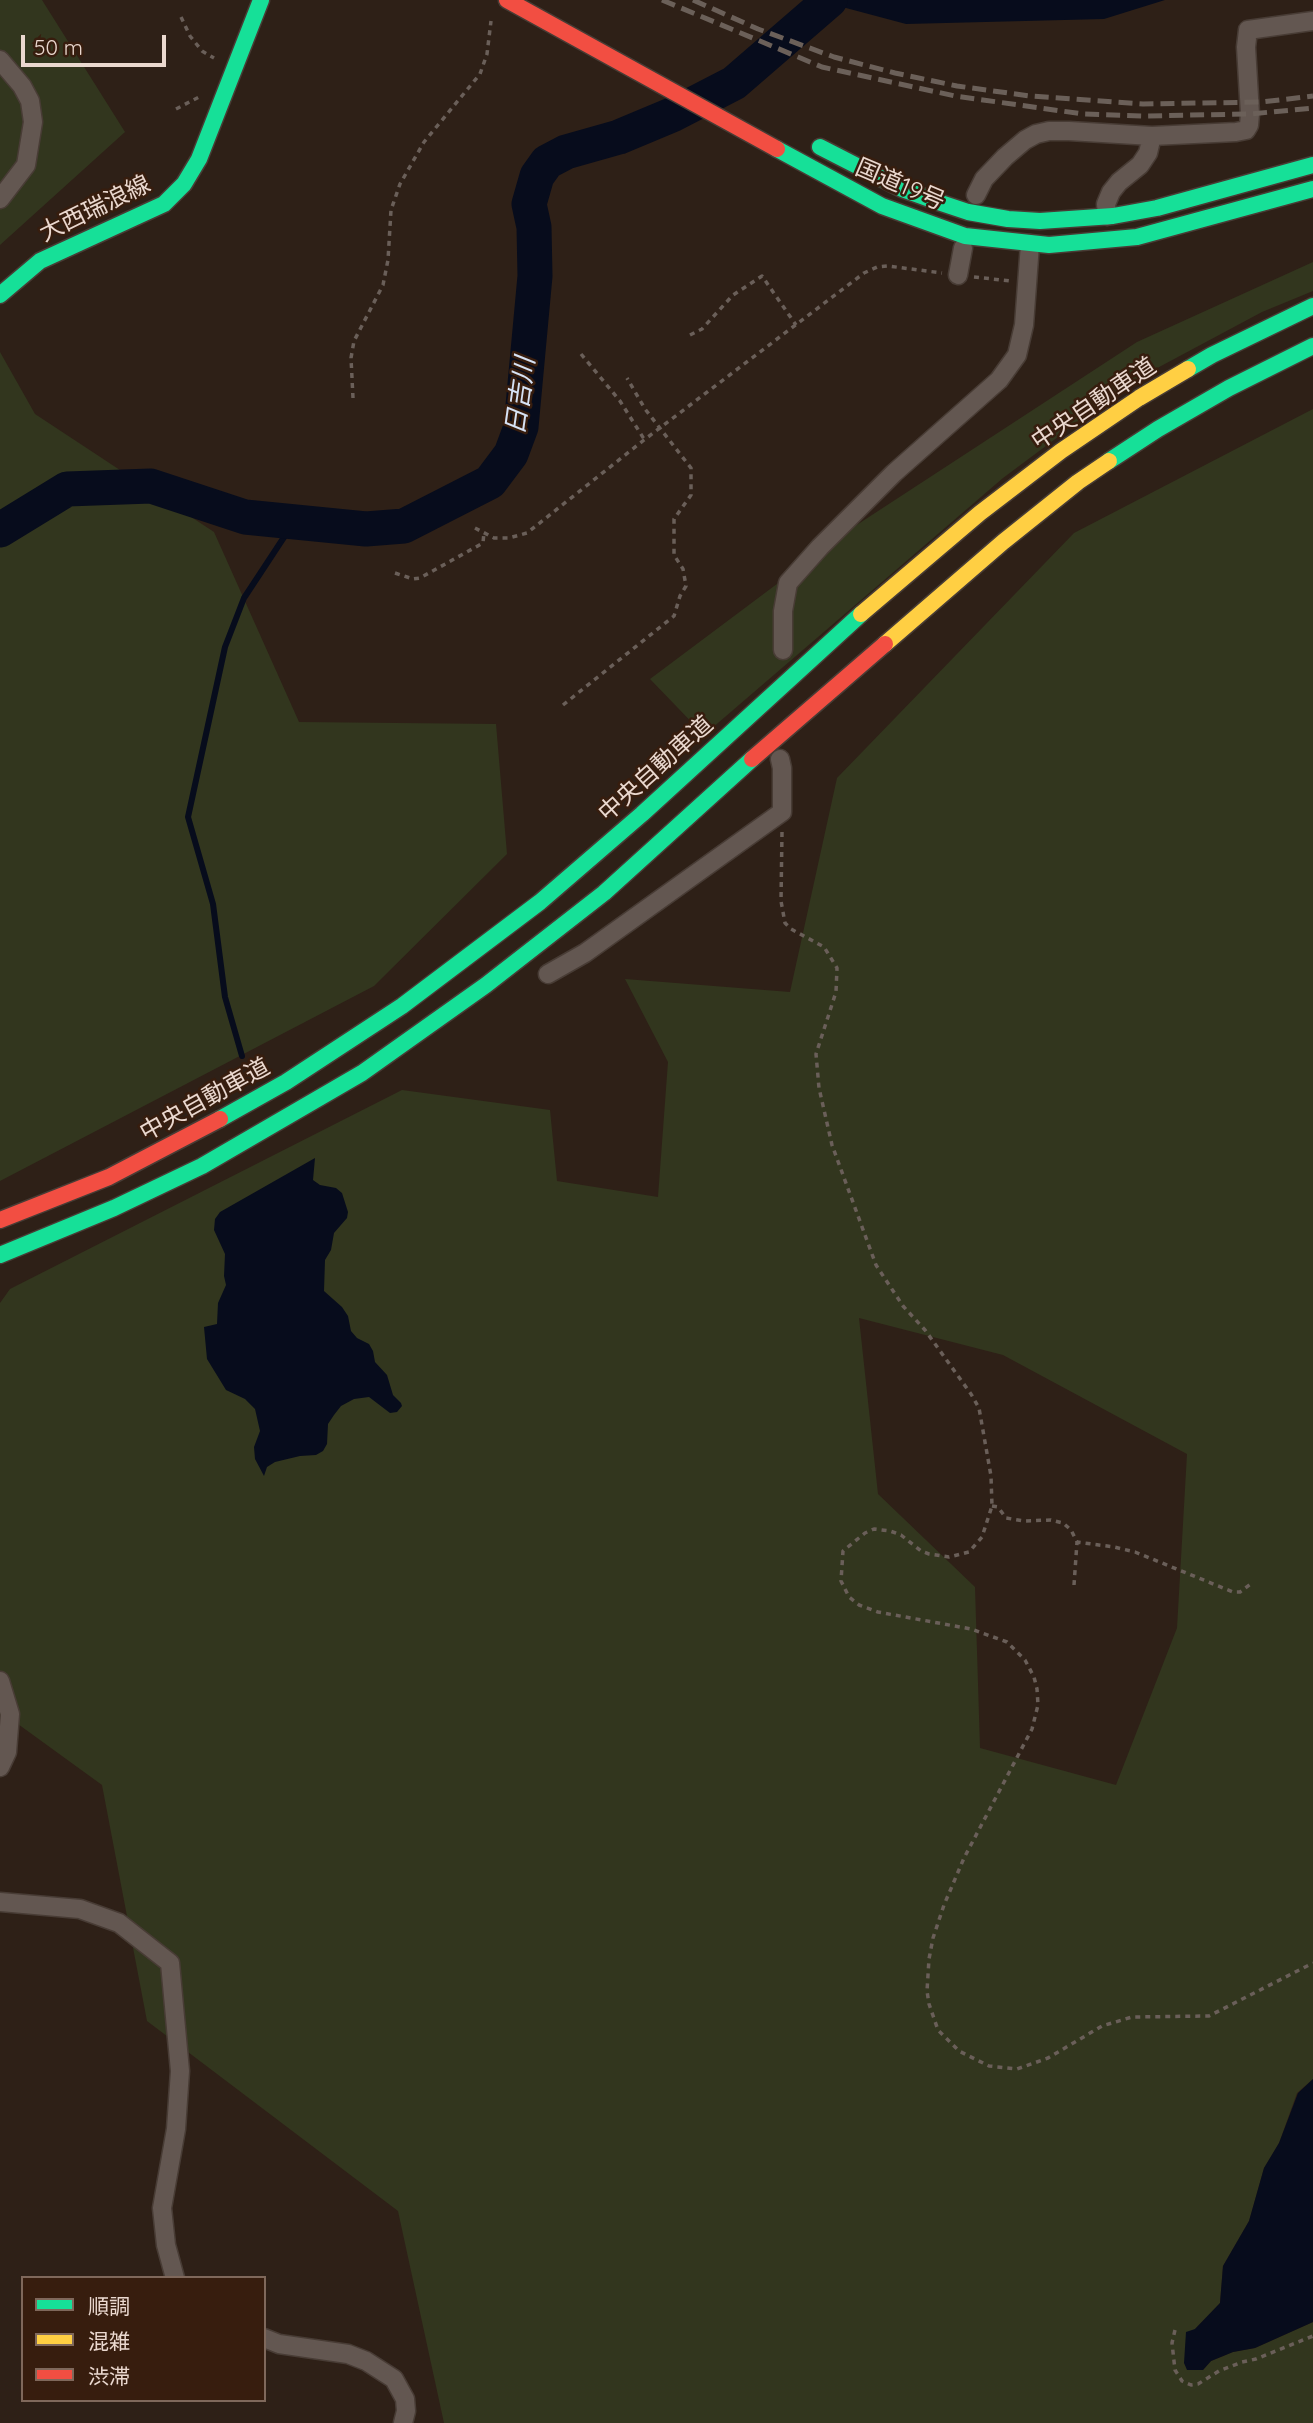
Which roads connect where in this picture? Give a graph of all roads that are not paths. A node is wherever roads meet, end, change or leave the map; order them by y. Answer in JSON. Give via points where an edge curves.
{"nodes":[{"id":1,"x":261,"y":0,"type":"edge"},
{"id":2,"x":502,"y":5,"type":"edge"},
{"id":3,"x":1313,"y":21,"type":"edge"},
{"id":4,"x":0,"y":60,"type":"edge"},
{"id":5,"x":1152,"y":136,"type":"junction"},
{"id":6,"x":800,"y":137,"type":"dead end"},
{"id":7,"x":1313,"y":165,"type":"edge"},
{"id":8,"x":1313,"y":189,"type":"edge"},
{"id":9,"x":976,"y":195,"type":"dead end"},
{"id":10,"x":0,"y":199,"type":"edge"},
{"id":11,"x":1107,"y":216,"type":"junction"},
{"id":12,"x":1030,"y":244,"type":"junction"},
{"id":13,"x":963,"y":248,"type":"dead end"},
{"id":14,"x":958,"y":275,"type":"road end"},
{"id":15,"x":0,"y":295,"type":"edge"},
{"id":16,"x":1313,"y":306,"type":"edge"},
{"id":17,"x":1313,"y":346,"type":"edge"},
{"id":18,"x":783,"y":650,"type":"dead end"},
{"id":19,"x":780,"y":758,"type":"dead end"},
{"id":20,"x":548,"y":974,"type":"dead end"},
{"id":21,"x":0,"y":1220,"type":"edge"},
{"id":22,"x":0,"y":1255,"type":"edge"},
{"id":23,"x":0,"y":1681,"type":"edge"},
{"id":24,"x":0,"y":1767,"type":"edge"},
{"id":25,"x":0,"y":1902,"type":"edge"},
{"id":26,"x":174,"y":2276,"type":"edge"},
{"id":27,"x":266,"y":2339,"type":"edge"},
{"id":28,"x":403,"y":2423,"type":"edge"}],
"edges":[{"from":1,"to":15,"type":"main road","name":"大西瑞浪線","via":[[199,159],[177,191],[164,204],[133,220],[40,261]]},
{"from":2,"to":12,"type":"main road","name":"国道19号","via":[[882,206],[965,236]]},
{"from":3,"to":5,"type":"street","via":[[1248,30],[1250,114],[1246,130]]},
{"from":4,"to":10,"type":"street","via":[[30,101],[33,122],[26,165]]},
{"from":5,"to":9,"type":"street","via":[[1069,131],[1036,134],[1004,158]]},
{"from":5,"to":11,"type":"street","via":[[1140,165],[1111,191],[1105,204]]},
{"from":6,"to":11,"type":"main road","name":"国道19号","via":[[902,188],[968,212],[1040,222]]},
{"from":7,"to":11,"type":"main road","name":"国道19号","via":[[1157,208]]},
{"from":8,"to":12,"type":"main road","name":"国道19号","via":[[1137,237]]},
{"from":12,"to":18,"type":"street","via":[[1017,355],[999,380],[894,473],[788,583]]},
{"from":13,"to":14,"type":"street"},
{"from":16,"to":21,"type":"main road","name":"中央自動車道","via":[[1191,367],[1051,458],[834,638],[540,902],[402,1006],[286,1082],[198,1132],[109,1177]]},
{"from":17,"to":22,"type":"main road","via":[[1158,429],[1078,482],[782,732],[604,892],[486,985],[362,1073],[202,1166]]},
{"from":19,"to":20,"type":"street","via":[[782,812],[585,953]]},
{"from":23,"to":24,"type":"street","via":[[10,1714],[7,1752]]},
{"from":25,"to":26,"type":"street","via":[[80,1909],[119,1923],[170,1963],[180,2071],[176,2129],[162,2208]]},
{"from":27,"to":28,"type":"street","via":[[366,2361],[394,2379],[405,2399]]}]}
